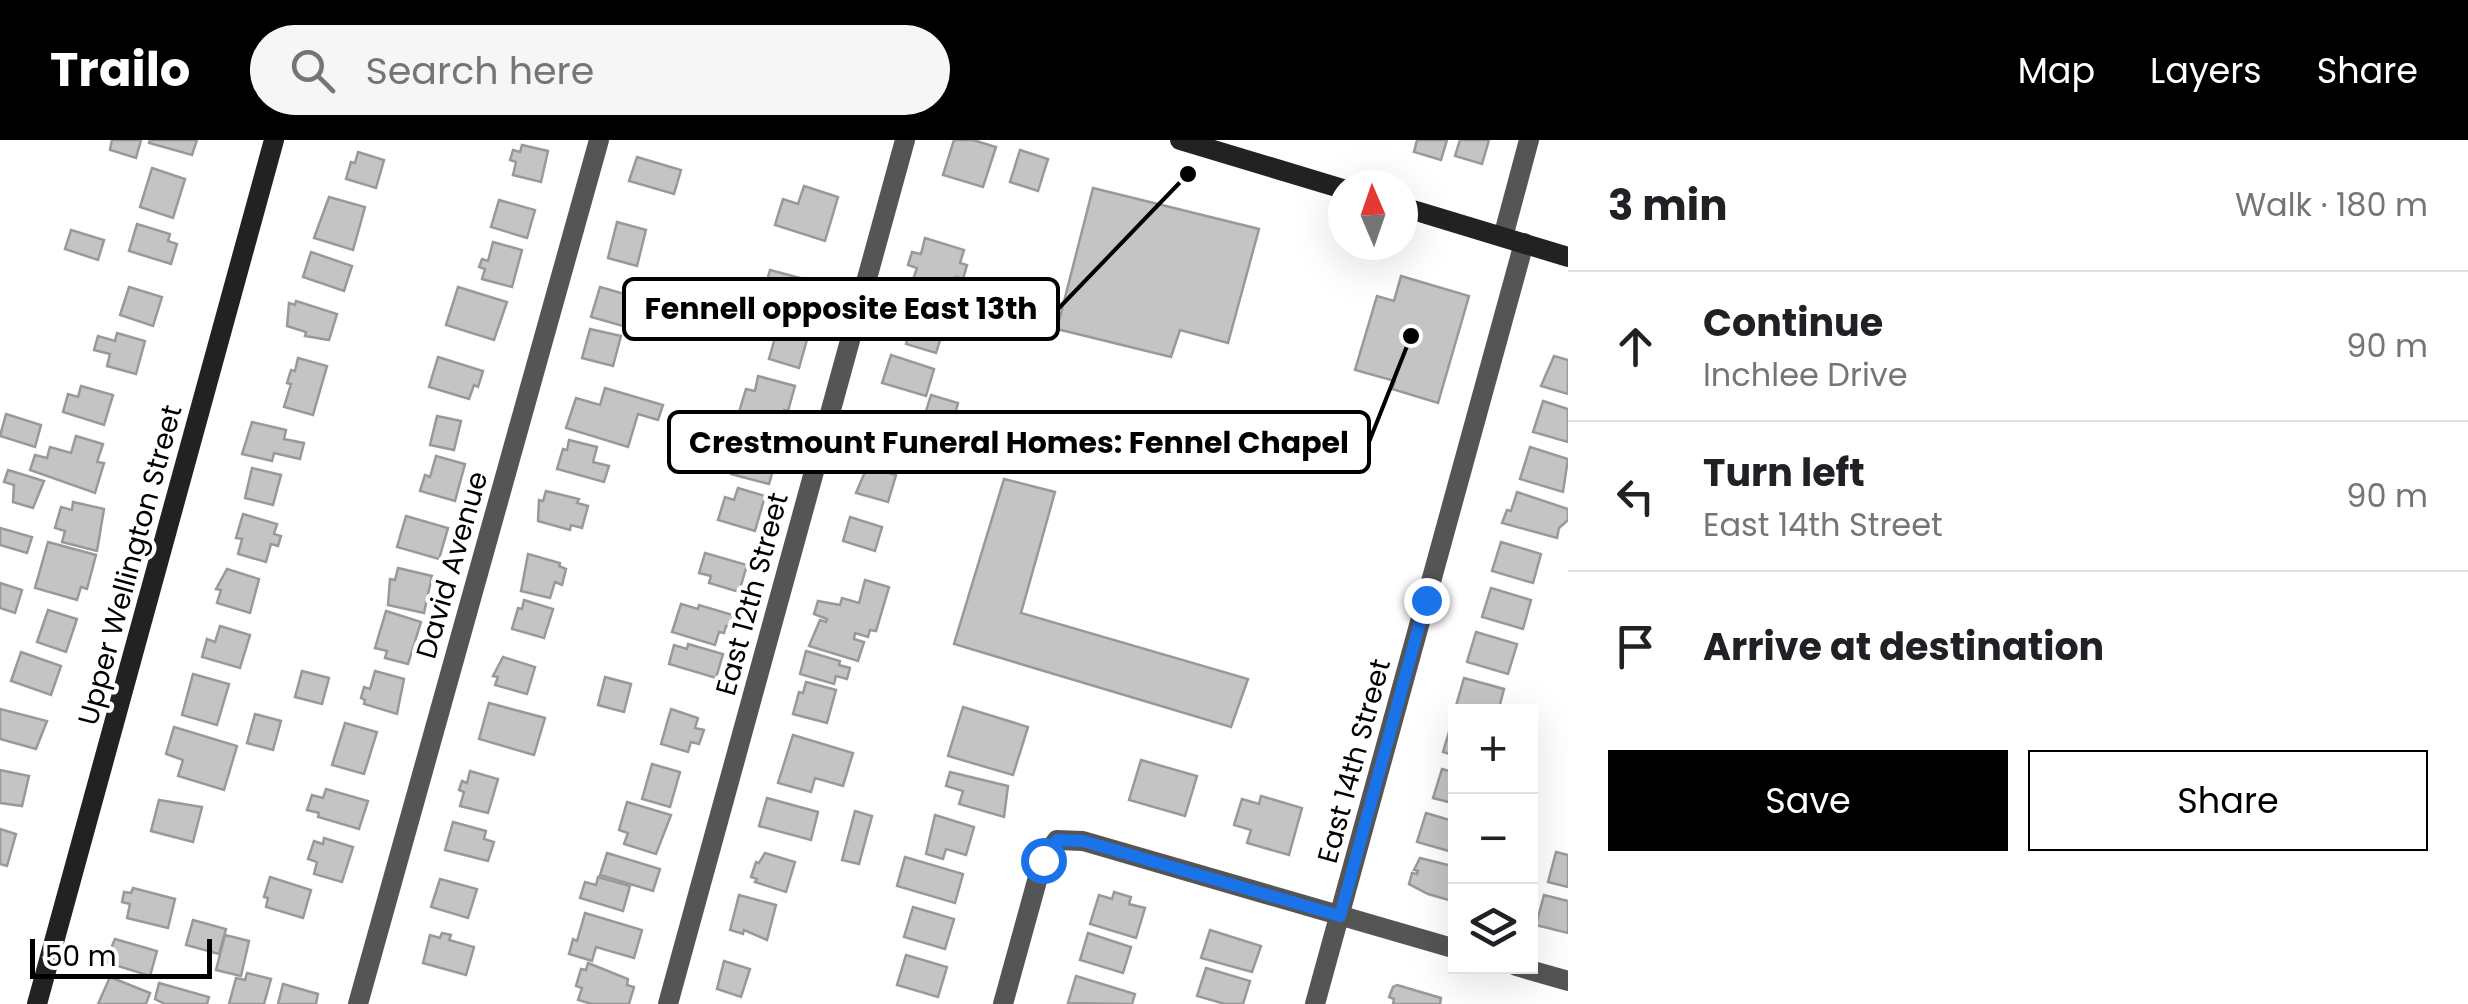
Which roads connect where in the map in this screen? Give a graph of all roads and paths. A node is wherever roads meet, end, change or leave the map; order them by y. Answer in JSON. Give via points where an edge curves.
{"nodes":[{"id":1,"x":274,"y":140,"type":"edge"},
{"id":2,"x":599,"y":140,"type":"edge"},
{"id":3,"x":905,"y":140,"type":"edge"},
{"id":4,"x":1180,"y":140,"type":"edge"},
{"id":5,"x":1529,"y":140,"type":"edge"},
{"id":6,"x":1220,"y":145,"type":"edge"},
{"id":7,"x":1328,"y":184,"type":"edge"},
{"id":8,"x":1418,"y":212,"type":"edge"},
{"id":9,"x":1503,"y":237,"type":"junction"},
{"id":10,"x":1524,"y":243,"type":"junction"},
{"id":11,"x":1568,"y":257,"type":"edge"},
{"id":12,"x":1340,"y":916,"type":"junction"},
{"id":13,"x":1448,"y":947,"type":"edge"},
{"id":14,"x":1538,"y":972,"type":"edge"},
{"id":15,"x":1568,"y":981,"type":"edge"},
{"id":16,"x":37,"y":1004,"type":"edge"},
{"id":17,"x":358,"y":1004,"type":"edge"},
{"id":18,"x":668,"y":1004,"type":"edge"},
{"id":19,"x":1003,"y":1004,"type":"edge"},
{"id":20,"x":1315,"y":1004,"type":"edge"}],
"edges":[{"from":1,"to":16,"type":"main road","name":"Upper Wellington Street"},
{"from":2,"to":17,"type":"street","name":"David Avenue"},
{"from":3,"to":18,"type":"street","name":"East 12th Street"},
{"from":4,"to":6,"type":"main road"},
{"from":5,"to":9,"type":"street"},
{"from":6,"to":7,"type":"main road"},
{"from":8,"to":9,"type":"main road"},
{"from":9,"to":10,"type":"main road"},
{"from":10,"to":11,"type":"main road"},
{"from":10,"to":12,"type":"street","name":"East 14th Street"},
{"from":12,"to":13,"type":"street"},
{"from":12,"to":19,"type":"street","via":[[1083,841],[1057,840],[1043,860]]},
{"from":12,"to":20,"type":"street","name":"East 14th Street"},
{"from":14,"to":15,"type":"street"}]}
